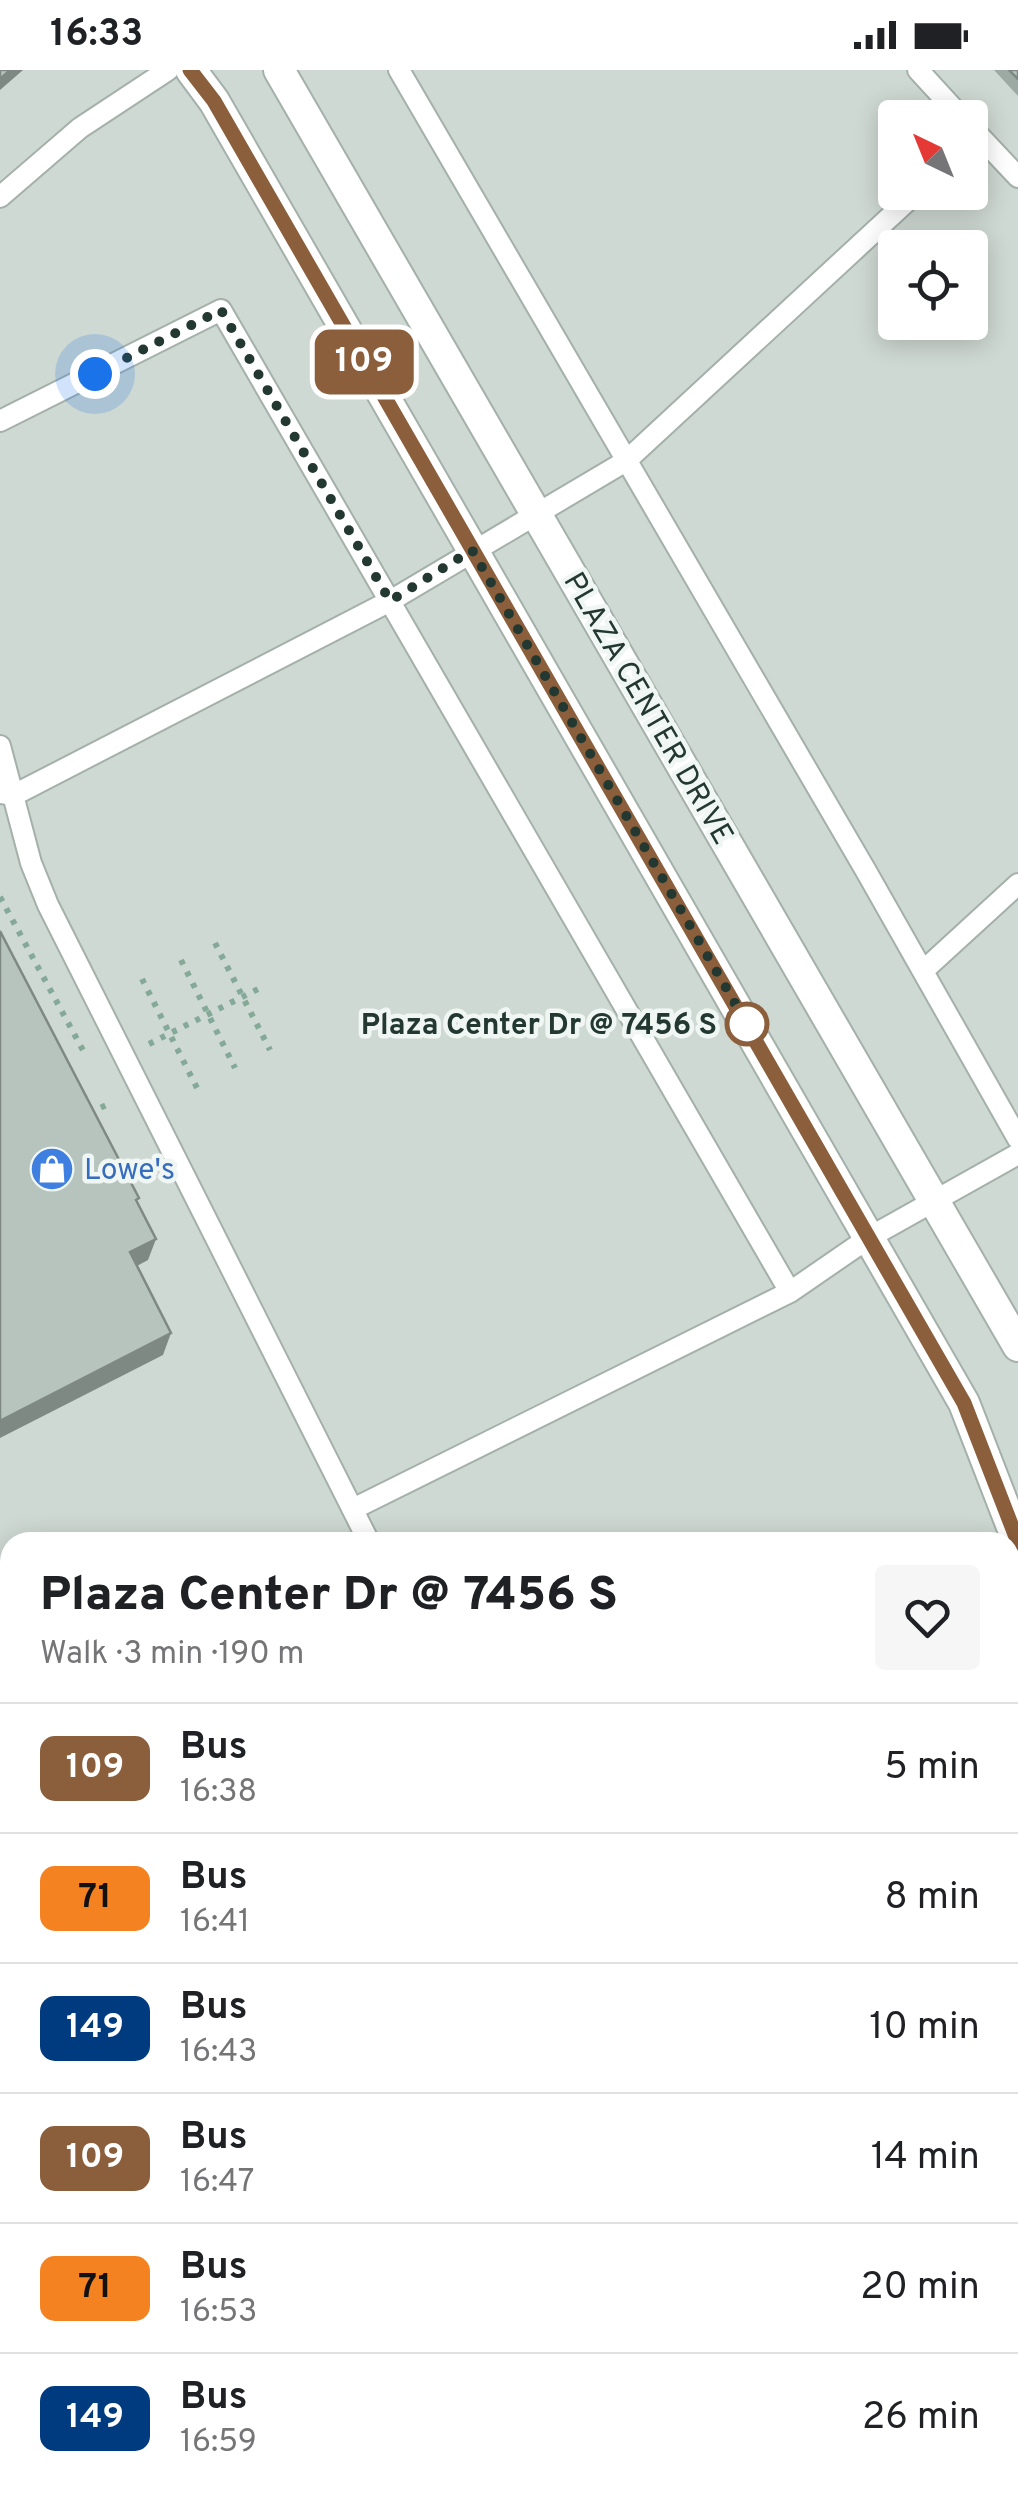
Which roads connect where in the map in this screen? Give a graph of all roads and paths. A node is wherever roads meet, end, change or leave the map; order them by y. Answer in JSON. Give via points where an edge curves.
{"nodes":[{"id":1,"x":168,"y":70,"type":"edge"},
{"id":2,"x":190,"y":70,"type":"edge"},
{"id":3,"x":279,"y":70,"type":"edge"},
{"id":4,"x":399,"y":70,"type":"edge"},
{"id":5,"x":918,"y":70,"type":"edge"},
{"id":6,"x":946,"y":100,"type":"edge"},
{"id":7,"x":988,"y":149,"type":"edge"},
{"id":8,"x":1018,"y":177,"type":"edge"},
{"id":9,"x":0,"y":197,"type":"edge"},
{"id":10,"x":898,"y":210,"type":"edge"},
{"id":11,"x":0,"y":421,"type":"edge"},
{"id":12,"x":626,"y":461,"type":"junction"},
{"id":13,"x":537,"y":514,"type":"junction"},
{"id":14,"x":472,"y":550,"type":"junction"},
{"id":15,"x":390,"y":601,"type":"junction"},
{"id":16,"x":0,"y":746,"type":"edge"},
{"id":17,"x":7,"y":794,"type":"edge"},
{"id":18,"x":1018,"y":884,"type":"edge"},
{"id":19,"x":215,"y":943,"type":"dead end"},
{"id":20,"x":180,"y":960,"type":"dead end"},
{"id":21,"x":923,"y":971,"type":"junction"},
{"id":22,"x":142,"y":980,"type":"dead end"},
{"id":23,"x":264,"y":986,"type":"dead end"},
{"id":24,"x":243,"y":996,"type":"junction"},
{"id":25,"x":208,"y":1014,"type":"junction"},
{"id":26,"x":170,"y":1034,"type":"junction"},
{"id":27,"x":143,"y":1047,"type":"dead end"},
{"id":28,"x":270,"y":1050,"type":"dead end"},
{"id":29,"x":236,"y":1068,"type":"dead end"},
{"id":30,"x":198,"y":1088,"type":"dead end"},
{"id":31,"x":110,"y":1103,"type":"dead end"},
{"id":32,"x":79,"y":1118,"type":"edge"},
{"id":33,"x":1018,"y":1139,"type":"edge"},
{"id":34,"x":1018,"y":1154,"type":"edge"},
{"id":35,"x":935,"y":1202,"type":"junction"},
{"id":36,"x":870,"y":1238,"type":"junction"},
{"id":37,"x":790,"y":1292,"type":"junction"},
{"id":38,"x":1018,"y":1346,"type":"edge"},
{"id":39,"x":354,"y":1508,"type":"junction"},
{"id":40,"x":365,"y":1532,"type":"edge"},
{"id":41,"x":1014,"y":1532,"type":"edge"}],
"edges":[{"from":1,"to":9,"type":"lane","via":[[80,128]]},
{"from":2,"to":14,"type":"street"},
{"from":3,"to":13,"type":"street","name":"PLAZA CENTER DRIVE"},
{"from":4,"to":12,"type":"lane"},
{"from":5,"to":6,"type":"lane"},
{"from":7,"to":8,"type":"lane"},
{"from":10,"to":12,"type":"lane"},
{"from":11,"to":15,"type":"lane","via":[[221,310]]},
{"from":12,"to":13,"type":"lane"},
{"from":12,"to":21,"type":"lane"},
{"from":13,"to":14,"type":"lane"},
{"from":13,"to":35,"type":"street","name":"PLAZA CENTER DRIVE"},
{"from":14,"to":15,"type":"lane"},
{"from":14,"to":36,"type":"street"},
{"from":15,"to":17,"type":"lane"},
{"from":15,"to":37,"type":"lane"},
{"from":16,"to":17,"type":"lane"},
{"from":17,"to":39,"type":"lane","via":[[48,905]]},
{"from":18,"to":21,"type":"lane"},
{"from":19,"to":24,"type":"path"},
{"from":20,"to":25,"type":"path"},
{"from":21,"to":33,"type":"lane"},
{"from":22,"to":26,"type":"path"},
{"from":23,"to":24,"type":"path"},
{"from":24,"to":25,"type":"path"},
{"from":24,"to":28,"type":"path"},
{"from":25,"to":26,"type":"path"},
{"from":25,"to":29,"type":"path"},
{"from":26,"to":27,"type":"path"},
{"from":26,"to":30,"type":"path"},
{"from":31,"to":32,"type":"path"},
{"from":34,"to":35,"type":"lane"},
{"from":35,"to":36,"type":"lane"},
{"from":35,"to":38,"type":"street","name":"PLAZA CENTER DRIVE"},
{"from":36,"to":37,"type":"lane"},
{"from":36,"to":41,"type":"street","via":[[964,1403]]},
{"from":37,"to":39,"type":"lane"},
{"from":39,"to":40,"type":"lane"}]}
